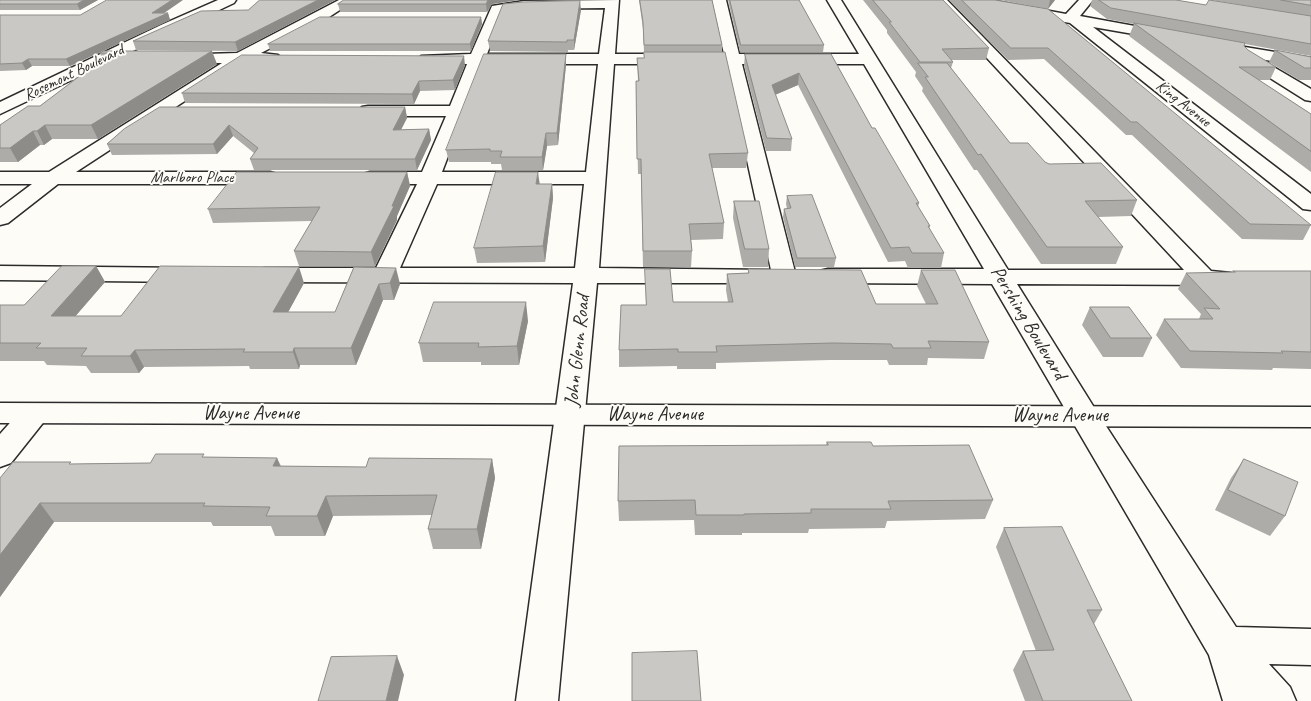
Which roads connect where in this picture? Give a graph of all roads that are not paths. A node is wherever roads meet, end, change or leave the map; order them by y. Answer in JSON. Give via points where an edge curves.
{"nodes":[{"id":1,"x":229,"y":0,"type":"edge"},
{"id":2,"x":348,"y":0,"type":"edge"},
{"id":3,"x":719,"y":0,"type":"edge"},
{"id":4,"x":834,"y":0,"type":"edge"},
{"id":5,"x":940,"y":0,"type":"edge"},
{"id":6,"x":968,"y":0,"type":"edge"},
{"id":7,"x":1086,"y":0,"type":"edge"},
{"id":8,"x":612,"y":2,"type":"edge"},
{"id":9,"x":318,"y":18,"type":"junction"},
{"id":10,"x":348,"y":18,"type":"edge"},
{"id":11,"x":475,"y":18,"type":"edge"},
{"id":12,"x":495,"y":18,"type":"junction"},
{"id":13,"x":1073,"y":18,"type":"junction"},
{"id":14,"x":1186,"y":40,"type":"edge"},
{"id":15,"x":1205,"y":44,"type":"edge"},
{"id":16,"x":1234,"y":49,"type":"junction"},
{"id":17,"x":104,"y":57,"type":"junction"},
{"id":18,"x":143,"y":58,"type":"edge"},
{"id":19,"x":162,"y":58,"type":"edge"},
{"id":20,"x":240,"y":58,"type":"junction"},
{"id":21,"x":289,"y":58,"type":"edge"},
{"id":22,"x":408,"y":58,"type":"edge"},
{"id":23,"x":477,"y":59,"type":"junction"},
{"id":24,"x":606,"y":59,"type":"junction"},
{"id":25,"x":734,"y":59,"type":"junction"},
{"id":26,"x":870,"y":59,"type":"junction"},
{"id":27,"x":1311,"y":63,"type":"edge"},
{"id":28,"x":1311,"y":96,"type":"edge"},
{"id":29,"x":0,"y":109,"type":"edge"},
{"id":30,"x":159,"y":110,"type":"junction"},
{"id":31,"x":189,"y":110,"type":"edge"},
{"id":32,"x":348,"y":111,"type":"edge"},
{"id":33,"x":457,"y":111,"type":"junction"},
{"id":34,"x":0,"y":178,"type":"edge"},
{"id":35,"x":53,"y":178,"type":"junction"},
{"id":36,"x":291,"y":178,"type":"edge"},
{"id":37,"x":351,"y":178,"type":"edge"},
{"id":38,"x":430,"y":178,"type":"junction"},
{"id":39,"x":594,"y":178,"type":"junction"},
{"id":40,"x":1311,"y":204,"type":"edge"},
{"id":41,"x":0,"y":218,"type":"edge"},
{"id":42,"x":0,"y":273,"type":"edge"},
{"id":43,"x":217,"y":275,"type":"edge"},
{"id":44,"x":246,"y":275,"type":"edge"},
{"id":45,"x":586,"y":275,"type":"junction"},
{"id":46,"x":384,"y":276,"type":"junction"},
{"id":47,"x":784,"y":276,"type":"junction"},
{"id":48,"x":1000,"y":276,"type":"junction"},
{"id":49,"x":1204,"y":278,"type":"junction"},
{"id":50,"x":1243,"y":278,"type":"edge"},
{"id":51,"x":0,"y":413,"type":"edge"},
{"id":52,"x":35,"y":414,"type":"junction"},
{"id":53,"x":571,"y":415,"type":"junction"},
{"id":54,"x":1084,"y":416,"type":"junction"},
{"id":55,"x":1311,"y":417,"type":"edge"},
{"id":56,"x":0,"y":455,"type":"edge"},
{"id":57,"x":1225,"y":645,"type":"junction"},
{"id":58,"x":1311,"y":647,"type":"edge"},
{"id":59,"x":537,"y":701,"type":"edge"},
{"id":60,"x":1244,"y":701,"type":"edge"},
{"id":61,"x":1275,"y":701,"type":"edge"}],
"edges":[{"from":1,"to":17,"type":"street","name":"Rosemont Boulevard"},
{"from":2,"to":9,"type":"street"},
{"from":3,"to":25,"type":"street"},
{"from":4,"to":26,"type":"street","name":"Pershing Boulevard"},
{"from":5,"to":49,"type":"street"},
{"from":6,"to":13,"type":"street"},
{"from":7,"to":13,"type":"street"},
{"from":8,"to":12,"type":"street","via":[[524,5],[497,9]]},
{"from":8,"to":24,"type":"street","name":"John Glenn Road"},
{"from":9,"to":10,"type":"street"},
{"from":9,"to":20,"type":"street"},
{"from":11,"to":12,"type":"street"},
{"from":12,"to":23,"type":"street"},
{"from":13,"to":14,"type":"street"},
{"from":13,"to":40,"type":"street","name":"King Avenue"},
{"from":15,"to":16,"type":"street"},
{"from":16,"to":27,"type":"street"},
{"from":16,"to":28,"type":"street"},
{"from":17,"to":18,"type":"street"},
{"from":17,"to":29,"type":"street","name":"Rosemont Boulevard"},
{"from":19,"to":20,"type":"street"},
{"from":20,"to":21,"type":"street"},
{"from":20,"to":30,"type":"street"},
{"from":22,"to":23,"type":"street"},
{"from":23,"to":24,"type":"street"},
{"from":23,"to":33,"type":"street"},
{"from":24,"to":25,"type":"street"},
{"from":24,"to":39,"type":"street","name":"John Glenn Road"},
{"from":25,"to":26,"type":"street"},
{"from":25,"to":47,"type":"street"},
{"from":26,"to":48,"type":"street","name":"Pershing Boulevard"},
{"from":30,"to":31,"type":"street"},
{"from":30,"to":35,"type":"street"},
{"from":32,"to":33,"type":"street"},
{"from":33,"to":38,"type":"street"},
{"from":34,"to":35,"type":"street","name":"Marlboro Place"},
{"from":35,"to":36,"type":"street","name":"Marlboro Place"},
{"from":35,"to":41,"type":"street"},
{"from":37,"to":38,"type":"street"},
{"from":38,"to":39,"type":"street"},
{"from":38,"to":46,"type":"street"},
{"from":39,"to":45,"type":"street","name":"John Glenn Road"},
{"from":42,"to":43,"type":"street"},
{"from":44,"to":46,"type":"street"},
{"from":45,"to":46,"type":"street"},
{"from":45,"to":47,"type":"street"},
{"from":45,"to":53,"type":"street","name":"John Glenn Road"},
{"from":47,"to":48,"type":"street"},
{"from":48,"to":49,"type":"street"},
{"from":48,"to":54,"type":"street","name":"Pershing Boulevard"},
{"from":49,"to":50,"type":"street"},
{"from":51,"to":52,"type":"street","name":"Wayne Avenue"},
{"from":52,"to":53,"type":"street","name":"Wayne Avenue"},
{"from":52,"to":56,"type":"street"},
{"from":53,"to":54,"type":"street","name":"Wayne Avenue"},
{"from":53,"to":59,"type":"street","name":"John Glenn Road"},
{"from":54,"to":55,"type":"street","name":"Wayne Avenue"},
{"from":54,"to":57,"type":"street","name":"Pershing Boulevard"},
{"from":57,"to":58,"type":"street"},
{"from":57,"to":60,"type":"street","name":"Pershing Boulevard"},
{"from":57,"to":61,"type":"street","name":"Pershing Boulevard"}]}
